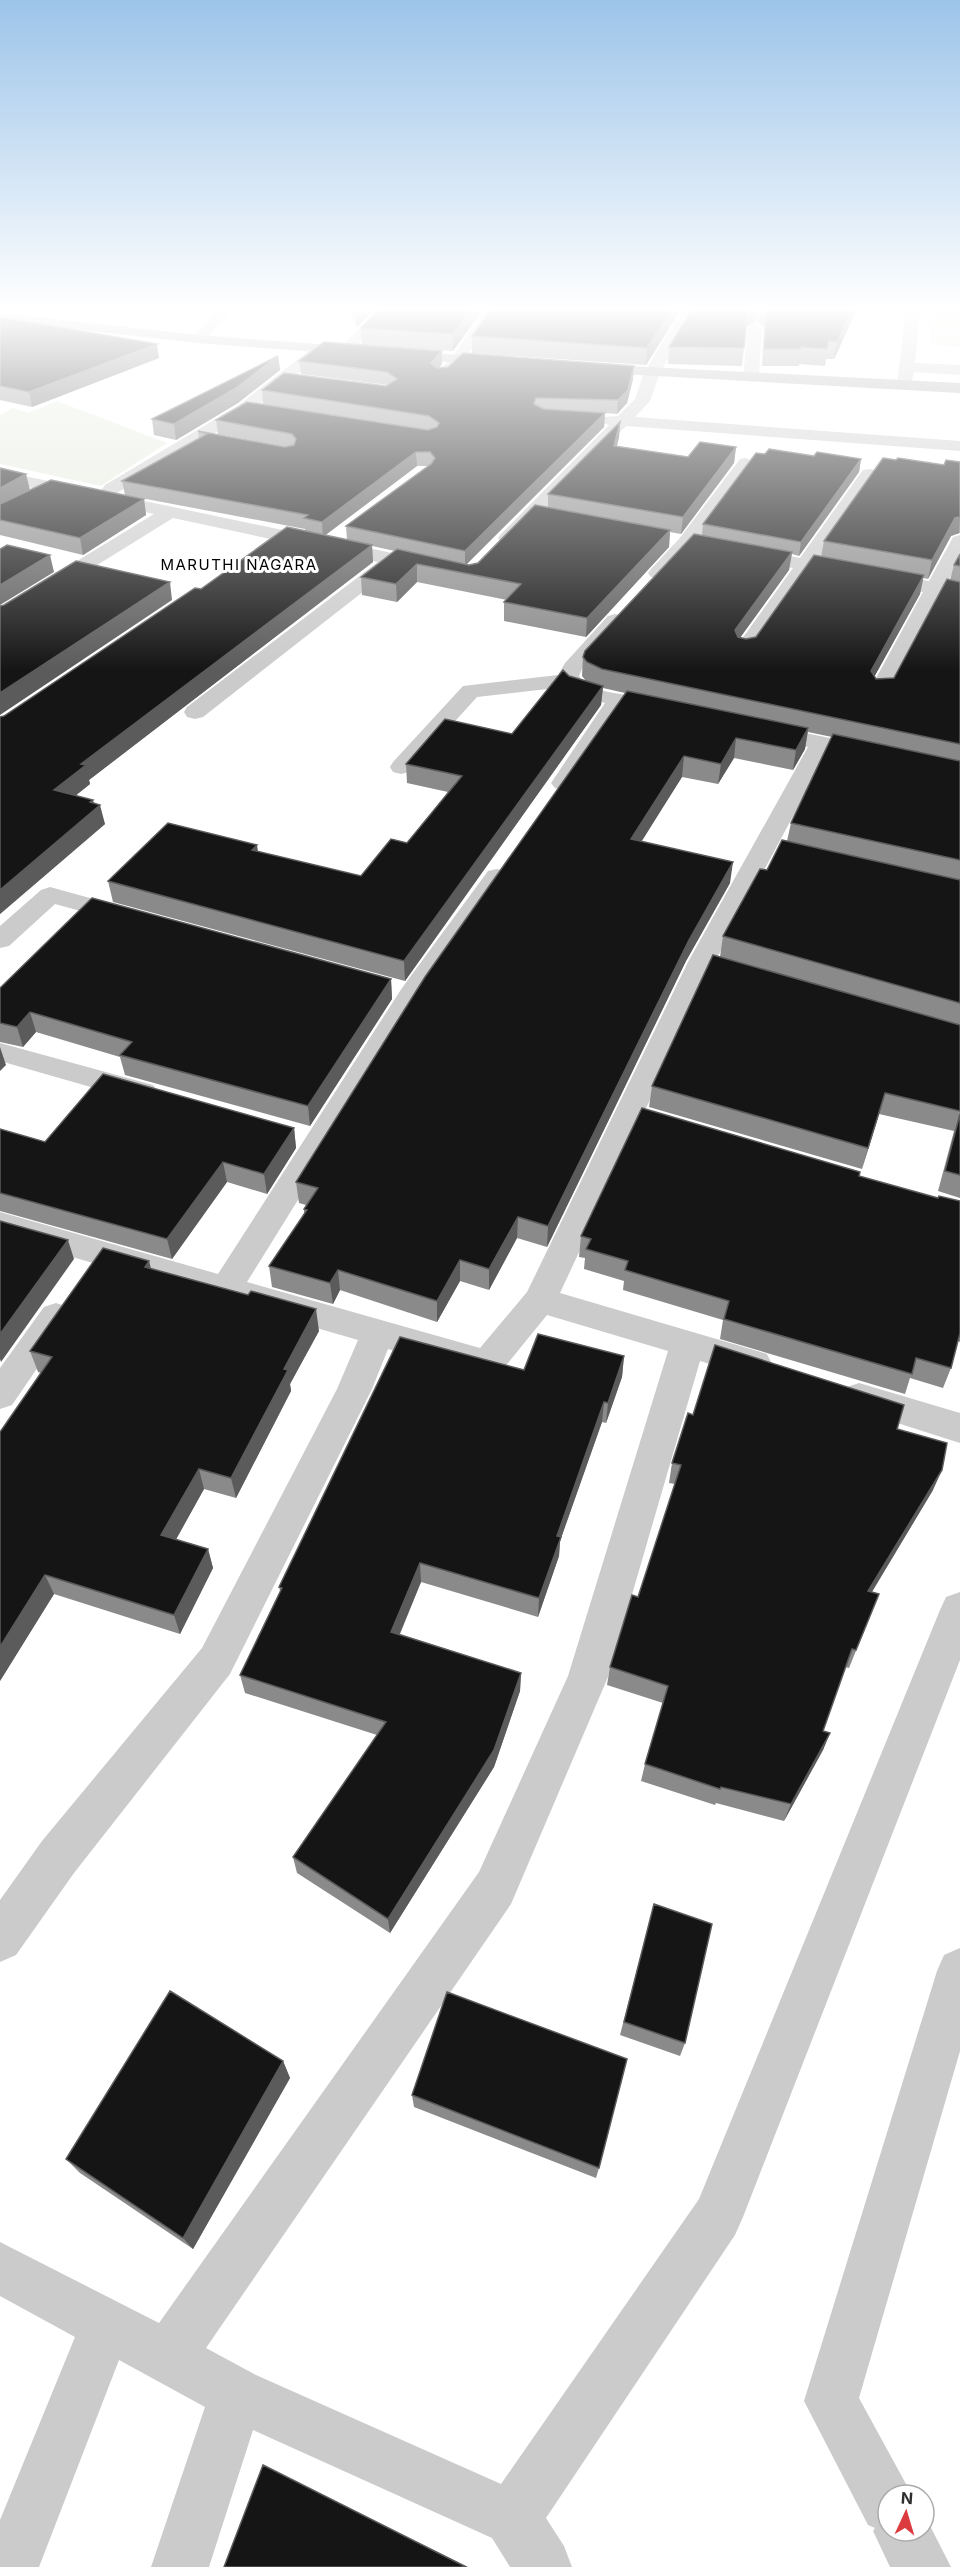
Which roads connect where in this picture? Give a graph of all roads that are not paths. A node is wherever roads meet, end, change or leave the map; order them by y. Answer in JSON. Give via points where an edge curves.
{"nodes":[{"id":1,"x":206,"y":431,"type":"edge"},
{"id":2,"x":613,"y":431,"type":"edge"},
{"id":3,"x":755,"y":431,"type":"edge"},
{"id":4,"x":196,"y":437,"type":"junction"},
{"id":5,"x":219,"y":441,"type":"edge"},
{"id":6,"x":960,"y":446,"type":"edge"},
{"id":7,"x":746,"y":463,"type":"edge"},
{"id":8,"x":869,"y":474,"type":"edge"},
{"id":9,"x":0,"y":476,"type":"edge"},
{"id":10,"x":52,"y":487,"type":"junction"},
{"id":11,"x":98,"y":497,"type":"junction"},
{"id":12,"x":31,"y":498,"type":"edge"},
{"id":13,"x":170,"y":512,"type":"junction"},
{"id":14,"x":530,"y":514,"type":"junction"},
{"id":15,"x":552,"y":519,"type":"edge"},
{"id":16,"x":344,"y":532,"type":"dead end"},
{"id":17,"x":284,"y":536,"type":"junction"},
{"id":18,"x":663,"y":539,"type":"edge"},
{"id":19,"x":960,"y":541,"type":"edge"},
{"id":20,"x":686,"y":543,"type":"junction"},
{"id":21,"x":327,"y":545,"type":"junction"},
{"id":22,"x":707,"y":547,"type":"edge"},
{"id":23,"x":264,"y":549,"type":"edge"},
{"id":24,"x":729,"y":551,"type":"edge"},
{"id":25,"x":492,"y":552,"type":"edge"},
{"id":26,"x":393,"y":559,"type":"junction"},
{"id":27,"x":805,"y":564,"type":"junction"},
{"id":28,"x":448,"y":571,"type":"edge"},
{"id":29,"x":648,"y":584,"type":"edge"},
{"id":30,"x":935,"y":588,"type":"junction"},
{"id":31,"x":960,"y":593,"type":"edge"},
{"id":32,"x":625,"y":609,"type":"edge"},
{"id":33,"x":0,"y":617,"type":"edge"},
{"id":34,"x":744,"y":650,"type":"edge"},
{"id":35,"x":571,"y":680,"type":"junction"},
{"id":36,"x":880,"y":691,"type":"edge"},
{"id":37,"x":195,"y":712,"type":"dead end"},
{"id":38,"x":742,"y":727,"type":"edge"},
{"id":39,"x":821,"y":744,"type":"junction"},
{"id":40,"x":401,"y":767,"type":"dead end"},
{"id":41,"x":960,"y":772,"type":"edge"},
{"id":42,"x":548,"y":804,"type":"edge"},
{"id":43,"x":514,"y":852,"type":"edge"},
{"id":44,"x":152,"y":923,"type":"edge"},
{"id":45,"x":0,"y":940,"type":"edge"},
{"id":46,"x":701,"y":962,"type":"junction"},
{"id":47,"x":769,"y":981,"type":"edge"},
{"id":48,"x":0,"y":1052,"type":"edge"},
{"id":49,"x":171,"y":1100,"type":"edge"},
{"id":50,"x":0,"y":1224,"type":"edge"},
{"id":51,"x":100,"y":1253,"type":"junction"},
{"id":52,"x":226,"y":1288,"type":"junction"},
{"id":53,"x":540,"y":1300,"type":"junction"},
{"id":54,"x":378,"y":1332,"type":"junction"},
{"id":55,"x":688,"y":1343,"type":"junction"},
{"id":56,"x":779,"y":1372,"type":"edge"},
{"id":57,"x":836,"y":1389,"type":"edge"},
{"id":58,"x":0,"y":1395,"type":"edge"},
{"id":59,"x":960,"y":1428,"type":"edge"},
{"id":60,"x":960,"y":1610,"type":"edge"},
{"id":61,"x":0,"y":1939,"type":"edge"},
{"id":62,"x":960,"y":1971,"type":"edge"},
{"id":63,"x":0,"y":2268,"type":"edge"},
{"id":64,"x":106,"y":2325,"type":"junction"},
{"id":65,"x":167,"y":2358,"type":"junction"},
{"id":66,"x":237,"y":2394,"type":"junction"},
{"id":67,"x":876,"y":2483,"type":"edge"},
{"id":68,"x":512,"y":2517,"type":"junction"},
{"id":69,"x":909,"y":2543,"type":"edge"},
{"id":70,"x":10,"y":2567,"type":"edge"},
{"id":71,"x":180,"y":2567,"type":"edge"},
{"id":72,"x":543,"y":2567,"type":"edge"},
{"id":73,"x":922,"y":2567,"type":"edge"}],
"edges":[{"from":1,"to":4,"type":"street"},
{"from":2,"to":14,"type":"street"},
{"from":3,"to":6,"type":"street"},
{"from":4,"to":5,"type":"street"},
{"from":4,"to":11,"type":"street"},
{"from":7,"to":20,"type":"street"},
{"from":8,"to":27,"type":"street"},
{"from":9,"to":10,"type":"street"},
{"from":10,"to":11,"type":"street"},
{"from":10,"to":12,"type":"street"},
{"from":11,"to":13,"type":"street"},
{"from":13,"to":17,"type":"street"},
{"from":13,"to":33,"type":"street"},
{"from":14,"to":15,"type":"street"},
{"from":14,"to":25,"type":"street"},
{"from":16,"to":21,"type":"street"},
{"from":17,"to":21,"type":"street"},
{"from":17,"to":23,"type":"street"},
{"from":18,"to":20,"type":"street"},
{"from":19,"to":30,"type":"street"},
{"from":20,"to":22,"type":"street"},
{"from":20,"to":29,"type":"street"},
{"from":21,"to":26,"type":"street"},
{"from":24,"to":27,"type":"street"},
{"from":26,"to":28,"type":"street"},
{"from":26,"to":37,"type":"street"},
{"from":27,"to":30,"type":"street"},
{"from":27,"to":34,"type":"street"},
{"from":30,"to":31,"type":"street"},
{"from":30,"to":36,"type":"street"},
{"from":32,"to":35,"type":"street","via":[[572,667],[568,677]]},
{"from":35,"to":40,"type":"street","via":[[471,691]]},
{"from":35,"to":42,"type":"street","via":[[577,688],[594,695],[630,703]]},
{"from":38,"to":39,"type":"street"},
{"from":39,"to":41,"type":"street"},
{"from":39,"to":46,"type":"street","via":[[776,849]]},
{"from":43,"to":52,"type":"street","via":[[400,991],[308,1139]]},
{"from":44,"to":45,"type":"street","via":[[50,895]]},
{"from":46,"to":47,"type":"street"},
{"from":46,"to":53,"type":"street","via":[[640,1117]]},
{"from":48,"to":49,"type":"street"},
{"from":50,"to":51,"type":"street"},
{"from":51,"to":52,"type":"street"},
{"from":51,"to":58,"type":"street"},
{"from":52,"to":54,"type":"street"},
{"from":53,"to":54,"type":"street","via":[[487,1364]]},
{"from":53,"to":55,"type":"street"},
{"from":54,"to":61,"type":"street","via":[[354,1389],[216,1661],[58,1857]]},
{"from":55,"to":56,"type":"street"},
{"from":55,"to":65,"type":"street","via":[[588,1677],[495,1888]]},
{"from":57,"to":59,"type":"street"},
{"from":60,"to":68,"type":"street","via":[[717,2217]]},
{"from":62,"to":67,"type":"street","via":[[831,2401]]},
{"from":63,"to":64,"type":"street"},
{"from":64,"to":65,"type":"street"},
{"from":64,"to":70,"type":"street"},
{"from":65,"to":66,"type":"street"},
{"from":66,"to":68,"type":"street"},
{"from":66,"to":71,"type":"street"},
{"from":68,"to":72,"type":"street"},
{"from":69,"to":73,"type":"street"}]}
